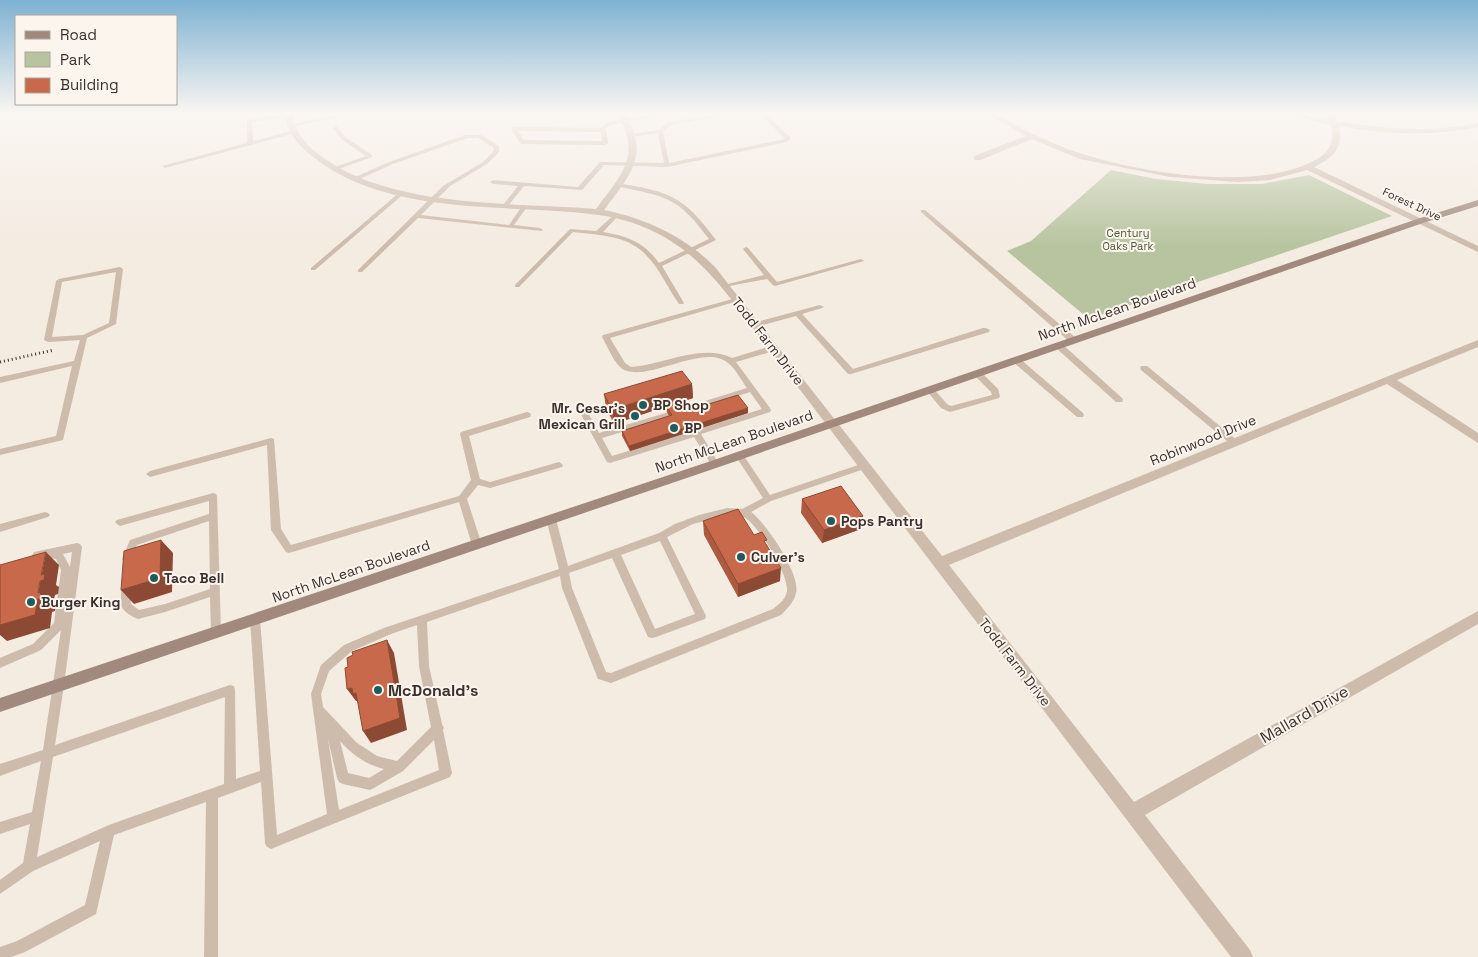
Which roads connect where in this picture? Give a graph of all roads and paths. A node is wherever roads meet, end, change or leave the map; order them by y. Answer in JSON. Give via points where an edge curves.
{"nodes":[{"id":1,"x":202,"y":157,"type":"edge"},
{"id":2,"x":317,"y":157,"type":"edge"},
{"id":3,"x":368,"y":157,"type":"edge"},
{"id":4,"x":406,"y":157,"type":"edge"},
{"id":5,"x":493,"y":157,"type":"edge"},
{"id":6,"x":632,"y":157,"type":"edge"},
{"id":7,"x":665,"y":157,"type":"edge"},
{"id":8,"x":709,"y":157,"type":"edge"},
{"id":9,"x":980,"y":157,"type":"edge"},
{"id":10,"x":1084,"y":157,"type":"edge"},
{"id":11,"x":1324,"y":157,"type":"edge"},
{"id":12,"x":977,"y":158,"type":"dead end"},
{"id":13,"x":630,"y":164,"type":"junction"},
{"id":14,"x":666,"y":165,"type":"junction"},
{"id":15,"x":166,"y":166,"type":"dead end"},
{"id":16,"x":1309,"y":168,"type":"junction"},
{"id":17,"x":334,"y":169,"type":"junction"},
{"id":18,"x":355,"y":179,"type":"junction"},
{"id":19,"x":493,"y":182,"type":"dead end"},
{"id":20,"x":522,"y":185,"type":"junction"},
{"id":21,"x":618,"y":185,"type":"junction"},
{"id":22,"x":403,"y":192,"type":"junction"},
{"id":23,"x":435,"y":198,"type":"junction"},
{"id":24,"x":1478,"y":203,"type":"edge"},
{"id":25,"x":506,"y":205,"type":"junction"},
{"id":26,"x":524,"y":207,"type":"junction"},
{"id":27,"x":924,"y":211,"type":"dead end"},
{"id":28,"x":598,"y":212,"type":"junction"},
{"id":29,"x":415,"y":216,"type":"junction"},
{"id":30,"x":616,"y":216,"type":"junction"},
{"id":31,"x":1420,"y":221,"type":"junction"},
{"id":32,"x":510,"y":227,"type":"junction"},
{"id":33,"x":540,"y":230,"type":"dead end"},
{"id":34,"x":598,"y":233,"type":"junction"},
{"id":35,"x":746,"y":249,"type":"dead end"},
{"id":36,"x":1478,"y":249,"type":"edge"},
{"id":37,"x":694,"y":250,"type":"junction"},
{"id":38,"x":861,"y":261,"type":"dead end"},
{"id":39,"x":657,"y":266,"type":"junction"},
{"id":40,"x":313,"y":270,"type":"dead end"},
{"id":41,"x":360,"y":270,"type":"dead end"},
{"id":42,"x":769,"y":276,"type":"junction"},
{"id":43,"x":517,"y":286,"type":"dead end"},
{"id":44,"x":726,"y":286,"type":"junction"},
{"id":45,"x":736,"y":300,"type":"junction"},
{"id":46,"x":681,"y":302,"type":"dead end"},
{"id":47,"x":820,"y":307,"type":"dead end"},
{"id":48,"x":797,"y":313,"type":"junction"},
{"id":49,"x":756,"y":324,"type":"junction"},
{"id":50,"x":986,"y":330,"type":"dead end"},
{"id":51,"x":84,"y":337,"type":"junction"},
{"id":52,"x":1073,"y":340,"type":"junction"},
{"id":53,"x":1478,"y":343,"type":"edge"},
{"id":54,"x":1058,"y":345,"type":"junction"},
{"id":55,"x":774,"y":348,"type":"junction"},
{"id":56,"x":1016,"y":360,"type":"junction"},
{"id":57,"x":731,"y":361,"type":"junction"},
{"id":58,"x":76,"y":362,"type":"junction"},
{"id":59,"x":1144,"y":368,"type":"dead end"},
{"id":60,"x":977,"y":373,"type":"junction"},
{"id":61,"x":0,"y":380,"type":"edge"},
{"id":62,"x":1389,"y":380,"type":"junction"},
{"id":63,"x":752,"y":389,"type":"junction"},
{"id":64,"x":930,"y":390,"type":"junction"},
{"id":65,"x":1119,"y":400,"type":"dead end"},
{"id":66,"x":583,"y":411,"type":"dead end"},
{"id":67,"x":682,"y":411,"type":"edge"},
{"id":68,"x":527,"y":415,"type":"dead end"},
{"id":69,"x":669,"y":415,"type":"edge"},
{"id":70,"x":1080,"y":415,"type":"dead end"},
{"id":71,"x":831,"y":423,"type":"junction"},
{"id":72,"x":696,"y":433,"type":"junction"},
{"id":73,"x":597,"y":437,"type":"junction"},
{"id":74,"x":1478,"y":439,"type":"edge"},
{"id":75,"x":1235,"y":443,"type":"junction"},
{"id":76,"x":0,"y":452,"type":"edge"},
{"id":77,"x":739,"y":455,"type":"junction"},
{"id":78,"x":715,"y":464,"type":"junction"},
{"id":79,"x":559,"y":465,"type":"dead end"},
{"id":80,"x":864,"y":466,"type":"junction"},
{"id":81,"x":150,"y":474,"type":"dead end"},
{"id":82,"x":476,"y":481,"type":"junction"},
{"id":83,"x":462,"y":498,"type":"junction"},
{"id":84,"x":768,"y":499,"type":"junction"},
{"id":85,"x":744,"y":512,"type":"junction"},
{"id":86,"x":45,"y":515,"type":"dead end"},
{"id":87,"x":214,"y":516,"type":"junction"},
{"id":88,"x":551,"y":519,"type":"junction"},
{"id":89,"x":120,"y":522,"type":"dead end"},
{"id":90,"x":0,"y":528,"type":"edge"},
{"id":91,"x":662,"y":536,"type":"junction"},
{"id":92,"x":477,"y":544,"type":"junction"},
{"id":93,"x":615,"y":553,"type":"junction"},
{"id":94,"x":41,"y":554,"type":"junction"},
{"id":95,"x":28,"y":558,"type":"edge"},
{"id":96,"x":938,"y":562,"type":"junction"},
{"id":97,"x":564,"y":571,"type":"junction"},
{"id":98,"x":215,"y":591,"type":"junction"},
{"id":99,"x":1478,"y":617,"type":"edge"},
{"id":100,"x":255,"y":619,"type":"junction"},
{"id":101,"x":422,"y":620,"type":"junction"},
{"id":102,"x":216,"y":632,"type":"junction"},
{"id":103,"x":0,"y":663,"type":"edge"},
{"id":104,"x":59,"y":685,"type":"junction"},
{"id":105,"x":0,"y":705,"type":"edge"},
{"id":106,"x":318,"y":708,"type":"junction"},
{"id":107,"x":330,"y":722,"type":"junction"},
{"id":108,"x":438,"y":728,"type":"junction"},
{"id":109,"x":47,"y":754,"type":"junction"},
{"id":110,"x":399,"y":767,"type":"junction"},
{"id":111,"x":0,"y":770,"type":"edge"},
{"id":112,"x":267,"y":774,"type":"junction"},
{"id":113,"x":230,"y":787,"type":"junction"},
{"id":114,"x":212,"y":794,"type":"junction"},
{"id":115,"x":1132,"y":813,"type":"junction"},
{"id":116,"x":37,"y":816,"type":"junction"},
{"id":117,"x":334,"y":818,"type":"junction"},
{"id":118,"x":0,"y":828,"type":"edge"},
{"id":119,"x":109,"y":831,"type":"junction"},
{"id":120,"x":29,"y":867,"type":"junction"},
{"id":121,"x":0,"y":888,"type":"edge"},
{"id":122,"x":0,"y":954,"type":"edge"},
{"id":123,"x":211,"y":957,"type":"edge"},
{"id":124,"x":1243,"y":957,"type":"edge"}],
"edges":[{"from":1,"to":15,"type":"lane"},
{"from":2,"to":17,"type":"street","name":"Todd Farm Drive"},
{"from":3,"to":17,"type":"lane"},
{"from":4,"to":18,"type":"lane"},
{"from":5,"to":23,"type":"lane","via":[[450,184]]},
{"from":6,"to":13,"type":"street"},
{"from":7,"to":14,"type":"lane"},
{"from":8,"to":14,"type":"lane"},
{"from":9,"to":12,"type":"street"},
{"from":10,"to":16,"type":"street","via":[[1143,171],[1187,176],[1247,178]]},
{"from":11,"to":16,"type":"street"},
{"from":13,"to":14,"type":"lane"},
{"from":13,"to":20,"type":"lane","via":[[602,163],[580,188]]},
{"from":13,"to":21,"type":"street"},
{"from":16,"to":31,"type":"street","name":"Forest Drive"},
{"from":17,"to":18,"type":"street","name":"Todd Farm Drive"},
{"from":18,"to":22,"type":"street","name":"Todd Farm Drive"},
{"from":19,"to":20,"type":"lane"},
{"from":20,"to":25,"type":"lane"},
{"from":21,"to":28,"type":"street"},
{"from":21,"to":37,"type":"lane","via":[[662,192],[684,206],[714,240]]},
{"from":22,"to":23,"type":"street","name":"Todd Farm Drive"},
{"from":22,"to":40,"type":"lane"},
{"from":23,"to":25,"type":"street","name":"Todd Farm Drive"},
{"from":23,"to":29,"type":"lane"},
{"from":24,"to":31,"type":"main road","name":"North McLean Boulevard"},
{"from":25,"to":26,"type":"street","name":"Todd Farm Drive"},
{"from":26,"to":28,"type":"street","name":"Todd Farm Drive"},
{"from":26,"to":32,"type":"lane"},
{"from":27,"to":52,"type":"lane"},
{"from":28,"to":30,"type":"street","name":"Todd Farm Drive"},
{"from":29,"to":32,"type":"lane"},
{"from":29,"to":41,"type":"lane"},
{"from":30,"to":34,"type":"lane"},
{"from":30,"to":37,"type":"street","name":"Todd Farm Drive","via":[[658,230]]},
{"from":31,"to":36,"type":"street","name":"Forest Drive"},
{"from":31,"to":52,"type":"main road","name":"North McLean Boulevard"},
{"from":32,"to":33,"type":"lane"},
{"from":34,"to":39,"type":"lane","via":[[640,247]]},
{"from":34,"to":43,"type":"lane","via":[[572,230]]},
{"from":35,"to":42,"type":"lane"},
{"from":37,"to":39,"type":"lane"},
{"from":37,"to":44,"type":"street","name":"Todd Farm Drive"},
{"from":38,"to":42,"type":"lane","via":[[776,284]]},
{"from":39,"to":46,"type":"lane"},
{"from":42,"to":44,"type":"lane"},
{"from":44,"to":45,"type":"street","name":"Todd Farm Drive"},
{"from":45,"to":49,"type":"street","name":"Todd Farm Drive"},
{"from":45,"to":57,"type":"lane","via":[[606,337],[622,365],[630,370],[707,356],[722,356]]},
{"from":47,"to":48,"type":"lane"},
{"from":48,"to":49,"type":"lane"},
{"from":48,"to":50,"type":"lane","via":[[851,372]]},
{"from":49,"to":55,"type":"street","name":"Todd Farm Drive"},
{"from":51,"to":51,"type":"lane","via":[[112,324],[120,269],[59,281],[48,340]]},
{"from":51,"to":58,"type":"lane"},
{"from":52,"to":54,"type":"main road","name":"North McLean Boulevard"},
{"from":53,"to":62,"type":"street","name":"Robinwood Drive"},
{"from":54,"to":56,"type":"main road","name":"North McLean Boulevard"},
{"from":54,"to":65,"type":"lane"},
{"from":55,"to":57,"type":"lane"},
{"from":55,"to":71,"type":"street","name":"Todd Farm Drive"},
{"from":56,"to":60,"type":"main road","name":"North McLean Boulevard"},
{"from":56,"to":70,"type":"lane"},
{"from":57,"to":63,"type":"lane"},
{"from":58,"to":61,"type":"lane"},
{"from":58,"to":76,"type":"lane","via":[[60,438]]},
{"from":59,"to":75,"type":"lane"},
{"from":60,"to":64,"type":"main road","name":"North McLean Boulevard"},
{"from":60,"to":64,"type":"lane","via":[[996,396],[950,409]]},
{"from":62,"to":74,"type":"street"},
{"from":62,"to":75,"type":"street","name":"Robinwood Drive"},
{"from":63,"to":67,"type":"lane"},
{"from":63,"to":72,"type":"lane","via":[[767,410]]},
{"from":64,"to":71,"type":"main road","name":"North McLean Boulevard"},
{"from":66,"to":73,"type":"lane"},
{"from":68,"to":82,"type":"lane","via":[[464,434]]},
{"from":69,"to":73,"type":"lane"},
{"from":71,"to":77,"type":"main road","name":"North McLean Boulevard"},
{"from":71,"to":80,"type":"street","name":"Todd Farm Drive"},
{"from":72,"to":73,"type":"lane","via":[[610,460]]},
{"from":72,"to":78,"type":"lane"},
{"from":75,"to":96,"type":"street","name":"Robinwood Drive"},
{"from":77,"to":78,"type":"main road","name":"North McLean Boulevard"},
{"from":77,"to":84,"type":"lane"},
{"from":78,"to":88,"type":"main road","name":"North McLean Boulevard"},
{"from":79,"to":82,"type":"lane","via":[[490,485]]},
{"from":80,"to":84,"type":"lane"},
{"from":80,"to":96,"type":"street","name":"Todd Farm Drive"},
{"from":81,"to":83,"type":"lane","via":[[271,441],[276,530],[289,549]]},
{"from":82,"to":83,"type":"lane"},
{"from":83,"to":92,"type":"lane"},
{"from":84,"to":85,"type":"lane"},
{"from":85,"to":91,"type":"lane","via":[[726,511],[674,527]]},
{"from":85,"to":97,"type":"lane","via":[[754,518],[789,573],[793,588],[789,602],[768,616],[610,678],[602,676],[567,588]]},
{"from":86,"to":90,"type":"lane"},
{"from":87,"to":89,"type":"lane","via":[[213,496]]},
{"from":87,"to":98,"type":"lane"},
{"from":87,"to":98,"type":"lane","via":[[134,543],[126,560],[126,606],[138,615]]},
{"from":88,"to":92,"type":"main road","name":"North McLean Boulevard"},
{"from":88,"to":97,"type":"lane"},
{"from":91,"to":93,"type":"lane"},
{"from":91,"to":93,"type":"lane","via":[[701,616],[652,634]]},
{"from":92,"to":100,"type":"main road","name":"North McLean Boulevard"},
{"from":93,"to":97,"type":"lane"},
{"from":94,"to":95,"type":"lane"},
{"from":94,"to":103,"type":"lane","via":[[59,556],[66,570],[59,625],[37,647]]},
{"from":94,"to":104,"type":"lane","via":[[77,547]]},
{"from":96,"to":115,"type":"street","name":"Todd Farm Drive"},
{"from":97,"to":101,"type":"lane"},
{"from":98,"to":102,"type":"lane"},
{"from":99,"to":115,"type":"street","name":"Mallard Drive"},
{"from":100,"to":102,"type":"main road","name":"North McLean Boulevard"},
{"from":100,"to":112,"type":"lane"},
{"from":101,"to":106,"type":"lane","via":[[348,648],[325,668],[316,694]]},
{"from":101,"to":108,"type":"lane","via":[[424,666]]},
{"from":102,"to":104,"type":"main road","name":"North McLean Boulevard"},
{"from":104,"to":105,"type":"main road","name":"North McLean Boulevard"},
{"from":104,"to":109,"type":"lane"},
{"from":106,"to":107,"type":"lane"},
{"from":106,"to":117,"type":"lane"},
{"from":107,"to":110,"type":"lane","via":[[353,747],[374,761]]},
{"from":107,"to":110,"type":"lane","via":[[343,778],[370,784]]},
{"from":108,"to":110,"type":"lane"},
{"from":108,"to":117,"type":"lane","via":[[446,773]]},
{"from":109,"to":111,"type":"lane"},
{"from":109,"to":113,"type":"lane","via":[[230,690]]},
{"from":109,"to":116,"type":"lane"},
{"from":112,"to":113,"type":"lane"},
{"from":112,"to":117,"type":"lane","via":[[272,842]]},
{"from":113,"to":114,"type":"lane"},
{"from":114,"to":119,"type":"lane"},
{"from":114,"to":123,"type":"lane"},
{"from":115,"to":124,"type":"street","name":"Todd Farm Drive"},
{"from":116,"to":118,"type":"lane"},
{"from":116,"to":120,"type":"lane"},
{"from":119,"to":120,"type":"lane"},
{"from":119,"to":122,"type":"lane","via":[[90,909],[20,947]]},
{"from":120,"to":121,"type":"lane"}]}
